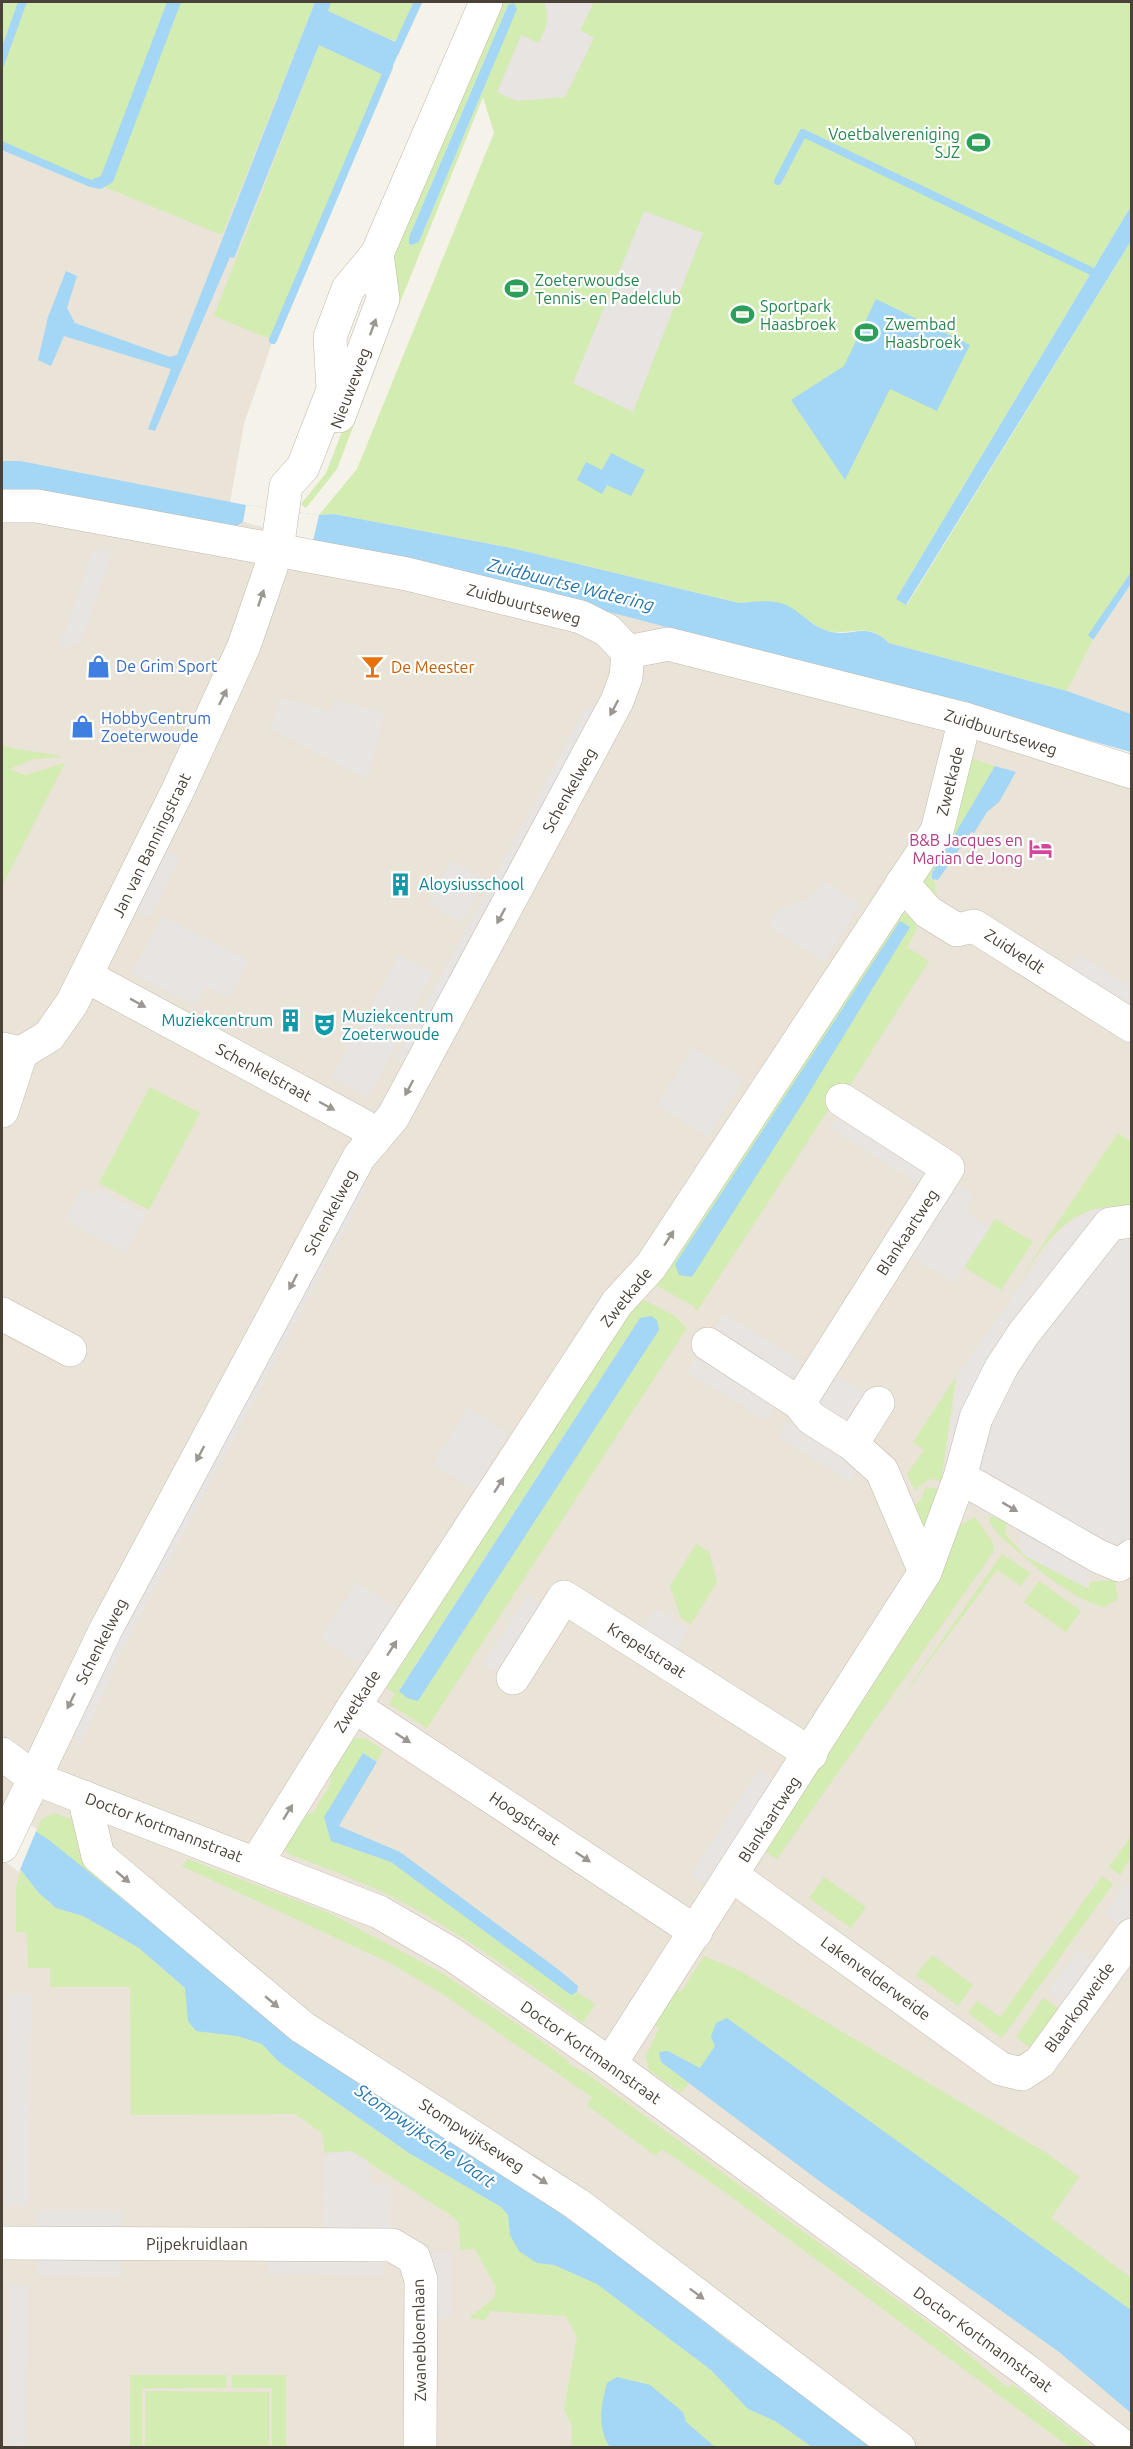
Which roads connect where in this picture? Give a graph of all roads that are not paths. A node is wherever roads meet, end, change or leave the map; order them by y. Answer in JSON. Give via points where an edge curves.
{"nodes":[{"id":1,"x":486,"y":2,"type":"edge"},
{"id":2,"x":2,"y":506,"type":"edge"},
{"id":3,"x":280,"y":531,"type":"junction"},
{"id":4,"x":627,"y":652,"type":"junction"},
{"id":5,"x":965,"y":719,"type":"junction"},
{"id":6,"x":1131,"y":772,"type":"edge"},
{"id":7,"x":902,"y":883,"type":"junction"},
{"id":8,"x":86,"y":976,"type":"junction"},
{"id":9,"x":1131,"y":1026,"type":"edge"},
{"id":10,"x":11,"y":1051,"type":"edge"},
{"id":11,"x":842,"y":1100,"type":"dead end"},
{"id":12,"x":2,"y":1111,"type":"edge"},
{"id":13,"x":374,"y":1140,"type":"junction"},
{"id":14,"x":1131,"y":1221,"type":"edge"},
{"id":15,"x":2,"y":1314,"type":"edge"},
{"id":16,"x":708,"y":1344,"type":"dead end"},
{"id":17,"x":70,"y":1350,"type":"dead end"},
{"id":18,"x":799,"y":1403,"type":"junction"},
{"id":19,"x":878,"y":1403,"type":"dead end"},
{"id":20,"x":852,"y":1444,"type":"junction"},
{"id":21,"x":960,"y":1477,"type":"junction"},
{"id":22,"x":1131,"y":1556,"type":"edge"},
{"id":23,"x":926,"y":1572,"type":"junction"},
{"id":24,"x":513,"y":1678,"type":"dead end"},
{"id":25,"x":354,"y":1706,"type":"junction"},
{"id":26,"x":2,"y":1754,"type":"edge"},
{"id":27,"x":811,"y":1754,"type":"junction"},
{"id":28,"x":34,"y":1778,"type":"junction"},
{"id":29,"x":84,"y":1797,"type":"junction"},
{"id":30,"x":2,"y":1846,"type":"edge"},
{"id":31,"x":256,"y":1862,"type":"junction"},
{"id":32,"x":733,"y":1876,"type":"junction"},
{"id":33,"x":696,"y":1932,"type":"junction"},
{"id":34,"x":1131,"y":1935,"type":"edge"},
{"id":35,"x":610,"y":2064,"type":"junction"},
{"id":36,"x":1022,"y":2073,"type":"joint"},
{"id":37,"x":2,"y":2243,"type":"edge"},
{"id":38,"x":392,"y":2245,"type":"joint"},
{"id":39,"x":420,"y":2448,"type":"edge"},
{"id":40,"x":899,"y":2448,"type":"edge"},
{"id":41,"x":1125,"y":2448,"type":"edge"}],
"edges":[{"from":1,"to":3,"type":"street","name":"Nieuweweg","via":[[377,254],[383,299],[373,328],[312,481]]},
{"from":2,"to":3,"type":"street","name":"Zuidbuurtseweg","via":[[37,506]]},
{"from":3,"to":4,"type":"street","name":"Zuidbuurtseweg","via":[[407,574],[580,617],[607,630]]},
{"from":8,"to":3,"type":"street","name":"Jan van Banningstraat","one_way":true,"via":[[229,683]]},
{"from":4,"to":5,"type":"street","name":"Zuidbuurtseweg","via":[[668,644]]},
{"from":4,"to":13,"type":"street","name":"Schenkelweg","one_way":true,"via":[[626,677],[617,701],[393,1117]]},
{"from":5,"to":6,"type":"street","name":"Zuidbuurtseweg"},
{"from":5,"to":7,"type":"street","name":"Zwetkade","via":[[937,831]]},
{"from":7,"to":9,"type":"street","name":"Zuidveldt","via":[[928,912],[957,930],[974,926]]},
{"from":25,"to":7,"type":"street","name":"Zwetkade","one_way":true,"via":[[617,1303],[651,1266]]},
{"from":8,"to":10,"type":"street","name":"Jan van Banningstraat","via":[[49,1036]]},
{"from":8,"to":13,"type":"street","name":"Schenkelstraat","one_way":true,"via":[[362,1125]]},
{"from":10,"to":12,"type":"street","name":"Jan van Banningstraat"},
{"from":11,"to":18,"type":"street","name":"Blankaartweg","via":[[948,1168]]},
{"from":13,"to":28,"type":"street","name":"Schenkelweg","one_way":true,"via":[[359,1157],[117,1608]]},
{"from":14,"to":21,"type":"street","name":"Blankaartweg","via":[[1110,1224],[1024,1333],[976,1418]]},
{"from":15,"to":17,"type":"street"},
{"from":16,"to":18,"type":"street"},
{"from":18,"to":20,"type":"street","via":[[811,1418]]},
{"from":19,"to":20,"type":"street"},
{"from":20,"to":23,"type":"street","via":[[882,1471]]},
{"from":21,"to":22,"type":"street","one_way":true,"via":[[1098,1556],[1119,1565]]},
{"from":21,"to":23,"type":"street","name":"Blankaartweg"},
{"from":23,"to":27,"type":"street","name":"Blankaartweg"},
{"from":24,"to":27,"type":"street","name":"Krepelstraat","via":[[564,1597]]},
{"from":31,"to":25,"type":"street","name":"Zwetkade","one_way":true},
{"from":25,"to":33,"type":"street","name":"Hoogstraat","one_way":true},
{"from":26,"to":28,"type":"street","name":"Doctor Kortmannstraat"},
{"from":27,"to":32,"type":"street","name":"Blankaartweg"},
{"from":28,"to":29,"type":"street","name":"Doctor Kortmannstraat"},
{"from":28,"to":30,"type":"street","name":"Schenkelweg"},
{"from":29,"to":31,"type":"street","name":"Doctor Kortmannstraat"},
{"from":29,"to":40,"type":"street","name":"Stompwijkseweg","one_way":true,"via":[[98,1856],[302,2027],[577,2204]]},
{"from":31,"to":35,"type":"street","name":"Doctor Kortmannstraat","via":[[379,1912],[453,1955]]},
{"from":32,"to":33,"type":"street","name":"Blankaartweg"},
{"from":32,"to":36,"type":"street","name":"Lakenvelderweide","via":[[1001,2069]]},
{"from":33,"to":35,"type":"street","name":"Blankaartweg"},
{"from":34,"to":36,"type":"street","name":"Blaarkopweide","via":[[1040,2062]]},
{"from":35,"to":41,"type":"street","name":"Doctor Kortmannstraat","via":[[1020,2365]]},
{"from":37,"to":38,"type":"street","name":"Pijpekruidlaan"},
{"from":38,"to":39,"type":"street","name":"Zwanebloemlaan","via":[[414,2258],[422,2280]]}]}
